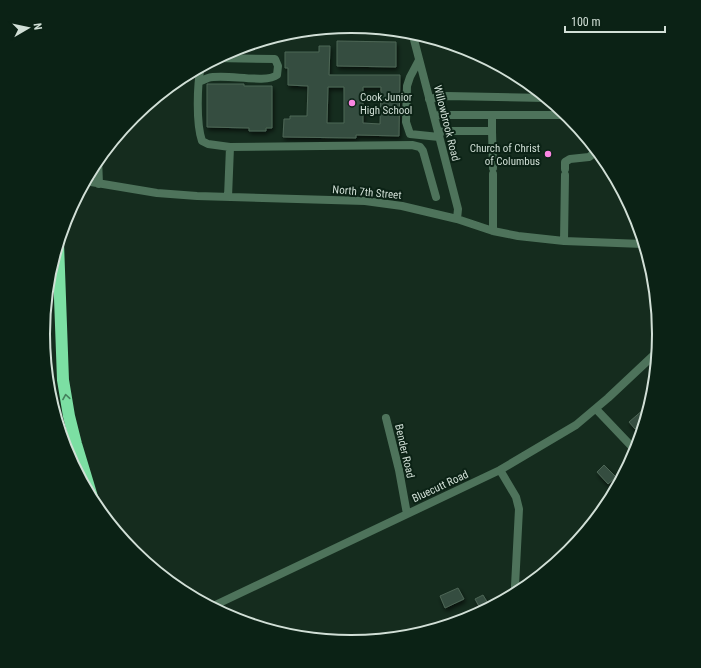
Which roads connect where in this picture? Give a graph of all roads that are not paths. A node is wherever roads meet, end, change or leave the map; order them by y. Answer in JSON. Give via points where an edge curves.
{"nodes":[{"id":1,"x":414,"y":40,"type":"edge"},
{"id":2,"x":230,"y":58,"type":"edge"},
{"id":3,"x":419,"y":60,"type":"junction"},
{"id":4,"x":201,"y":73,"type":"edge"},
{"id":5,"x":199,"y":82,"type":"junction"},
{"id":6,"x":429,"y":98,"type":"junction"},
{"id":7,"x":537,"y":98,"type":"edge"},
{"id":8,"x":492,"y":115,"type":"junction"},
{"id":9,"x":557,"y":115,"type":"edge"},
{"id":10,"x":434,"y":116,"type":"junction"},
{"id":11,"x":492,"y":131,"type":"junction"},
{"id":12,"x":438,"y":134,"type":"junction"},
{"id":13,"x":230,"y":147,"type":"junction"},
{"id":14,"x":592,"y":155,"type":"edge"},
{"id":15,"x":98,"y":169,"type":"edge"},
{"id":16,"x":91,"y":182,"type":"edge"},
{"id":17,"x":99,"y":184,"type":"junction"},
{"id":18,"x":228,"y":197,"type":"junction"},
{"id":19,"x":436,"y":197,"type":"dead end"},
{"id":20,"x":457,"y":219,"type":"junction"},
{"id":21,"x":493,"y":231,"type":"junction"},
{"id":22,"x":564,"y":241,"type":"junction"},
{"id":23,"x":638,"y":244,"type":"edge"},
{"id":24,"x":59,"y":261,"type":"edge"},
{"id":25,"x":651,"y":358,"type":"edge"},
{"id":26,"x":596,"y":409,"type":"junction"},
{"id":27,"x":386,"y":418,"type":"dead end"},
{"id":28,"x":630,"y":445,"type":"edge"},
{"id":29,"x":500,"y":470,"type":"junction"},
{"id":30,"x":86,"y":476,"type":"edge"},
{"id":31,"x":407,"y":514,"type":"junction"},
{"id":32,"x":515,"y":586,"type":"edge"},
{"id":33,"x":217,"y":604,"type":"edge"}],
"edges":[{"from":1,"to":3,"type":"street","name":"Willowbrook Road"},
{"from":2,"to":5,"type":"street","via":[[275,59],[278,66],[277,75],[264,78],[209,78]]},
{"from":3,"to":6,"type":"street","name":"Willowbrook Road"},
{"from":3,"to":12,"type":"street","via":[[407,86],[406,122],[410,134]]},
{"from":4,"to":5,"type":"street"},
{"from":5,"to":13,"type":"street","via":[[202,141]]},
{"from":6,"to":7,"type":"street"},
{"from":6,"to":10,"type":"street","name":"Willowbrook Road"},
{"from":8,"to":9,"type":"street"},
{"from":8,"to":10,"type":"street"},
{"from":8,"to":11,"type":"street"},
{"from":10,"to":12,"type":"street","name":"Willowbrook Road"},
{"from":11,"to":12,"type":"street","via":[[447,131]]},
{"from":11,"to":21,"type":"street"},
{"from":12,"to":20,"type":"street","name":"Willowbrook Road","via":[[458,209]]},
{"from":13,"to":18,"type":"street"},
{"from":13,"to":19,"type":"street","via":[[412,145],[420,147],[423,151]]},
{"from":14,"to":22,"type":"street","via":[[565,162]]},
{"from":15,"to":17,"type":"street"},
{"from":16,"to":17,"type":"street","name":"North 7th Street"},
{"from":17,"to":18,"type":"street","name":"North 7th Street","via":[[157,193]]},
{"from":18,"to":20,"type":"street","name":"North 7th Street","via":[[365,201],[402,206]]},
{"from":20,"to":21,"type":"street","name":"North 7th Street"},
{"from":21,"to":22,"type":"street","name":"North 7th Street"},
{"from":22,"to":23,"type":"street","name":"North 7th Street"},
{"from":30,"to":24,"type":"highway","one_way":true,"via":[[69,416],[63,380]]},
{"from":25,"to":26,"type":"street","name":"Bluecutt Road"},
{"from":26,"to":28,"type":"street"},
{"from":26,"to":29,"type":"street","name":"Bluecutt Road","via":[[576,425]]},
{"from":27,"to":31,"type":"street","name":"Bender Road","via":[[400,470]]},
{"from":29,"to":31,"type":"street","name":"Bluecutt Road"},
{"from":29,"to":32,"type":"street","via":[[516,497],[519,509]]},
{"from":31,"to":33,"type":"street","name":"Bluecutt Road"}]}
